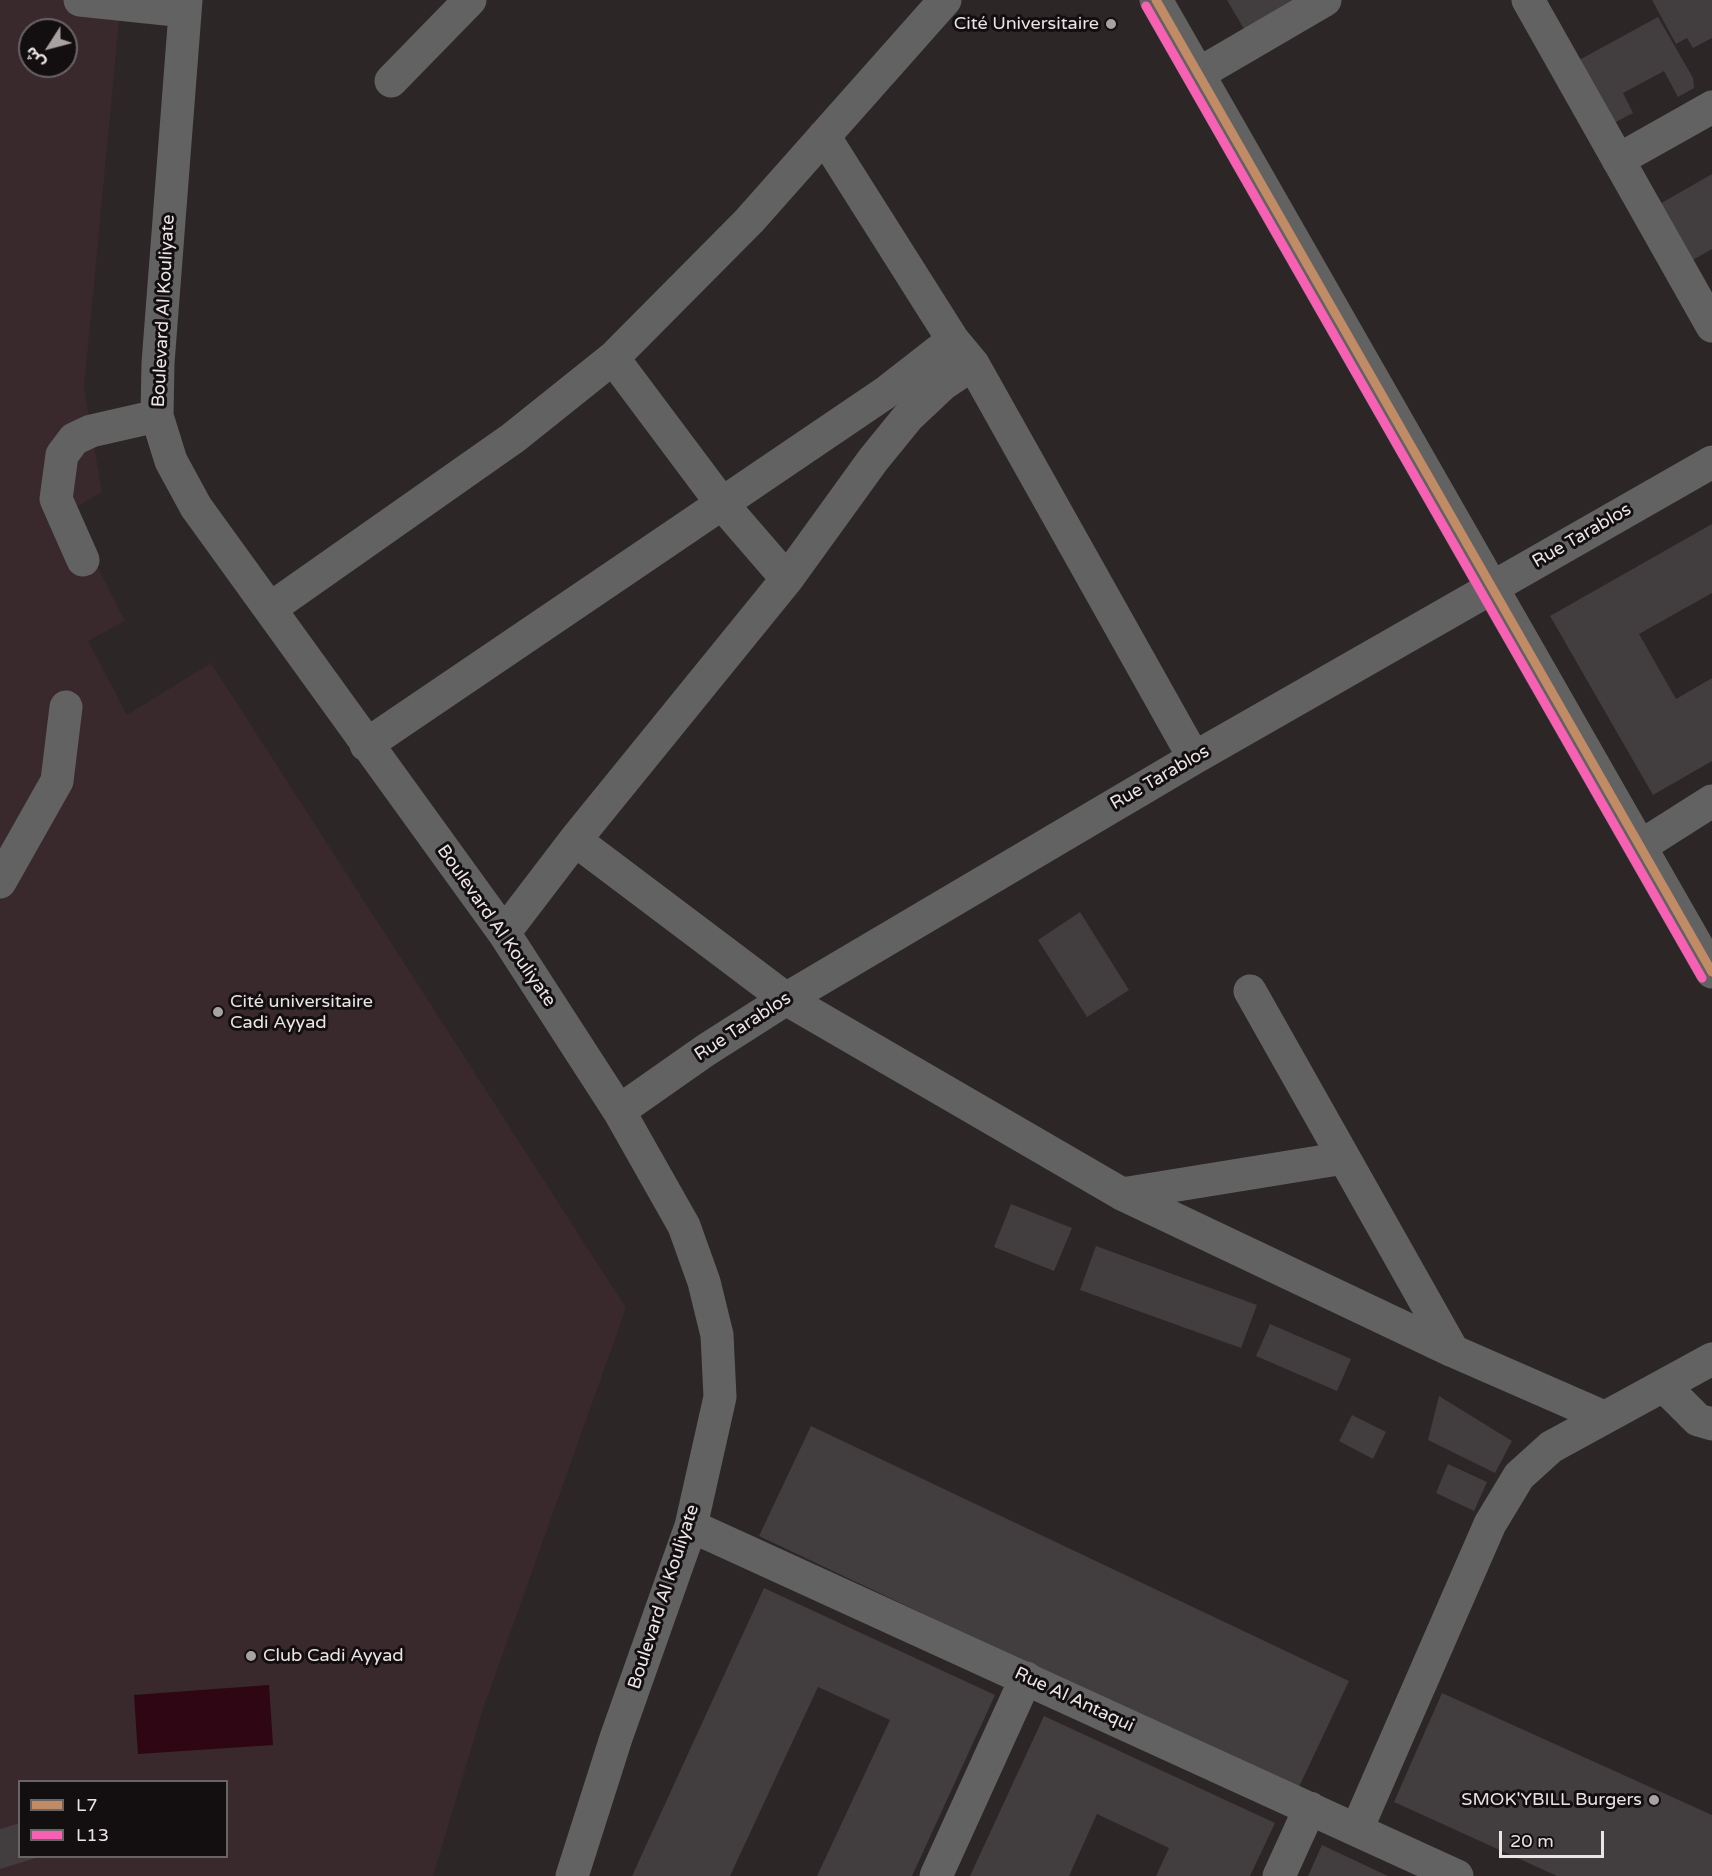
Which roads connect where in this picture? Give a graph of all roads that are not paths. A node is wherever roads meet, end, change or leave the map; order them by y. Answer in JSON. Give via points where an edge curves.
{"nodes":[{"id":1,"x":80,"y":0,"type":"edge"},
{"id":2,"x":470,"y":0,"type":"edge"},
{"id":3,"x":945,"y":0,"type":"edge"},
{"id":4,"x":1156,"y":0,"type":"edge"},
{"id":5,"x":1325,"y":0,"type":"edge"},
{"id":6,"x":1528,"y":0,"type":"edge"},
{"id":7,"x":186,"y":6,"type":"edge"},
{"id":8,"x":1200,"y":73,"type":"junction"},
{"id":9,"x":391,"y":81,"type":"dead end"},
{"id":10,"x":1712,"y":107,"type":"edge"},
{"id":11,"x":824,"y":136,"type":"junction"},
{"id":12,"x":1618,"y":160,"type":"junction"},
{"id":13,"x":1712,"y":326,"type":"edge"},
{"id":14,"x":963,"y":352,"type":"junction"},
{"id":15,"x":613,"y":358,"type":"junction"},
{"id":16,"x":157,"y":416,"type":"junction"},
{"id":17,"x":1712,"y":462,"type":"edge"},
{"id":18,"x":723,"y":505,"type":"junction"},
{"id":19,"x":83,"y":560,"type":"dead end"},
{"id":20,"x":787,"y":579,"type":"junction"},
{"id":21,"x":1491,"y":588,"type":"junction"},
{"id":22,"x":271,"y":608,"type":"junction"},
{"id":23,"x":66,"y":707,"type":"dead end"},
{"id":24,"x":366,"y":745,"type":"junction"},
{"id":25,"x":1194,"y":758,"type":"junction"},
{"id":26,"x":1712,"y":801,"type":"edge"},
{"id":27,"x":575,"y":840,"type":"junction"},
{"id":28,"x":1641,"y":846,"type":"junction"},
{"id":29,"x":0,"y":882,"type":"edge"},
{"id":30,"x":504,"y":933,"type":"junction"},
{"id":31,"x":1712,"y":972,"type":"edge"},
{"id":32,"x":1250,"y":991,"type":"dead end"},
{"id":33,"x":786,"y":999,"type":"junction"},
{"id":34,"x":619,"y":1112,"type":"junction"},
{"id":35,"x":1344,"y":1158,"type":"junction"},
{"id":36,"x":1122,"y":1194,"type":"junction"},
{"id":37,"x":1453,"y":1351,"type":"junction"},
{"id":38,"x":1712,"y":1359,"type":"edge"},
{"id":39,"x":1665,"y":1387,"type":"junction"},
{"id":40,"x":1604,"y":1417,"type":"junction"},
{"id":41,"x":1712,"y":1424,"type":"edge"},
{"id":42,"x":691,"y":1526,"type":"junction"},
{"id":43,"x":1026,"y":1678,"type":"junction"},
{"id":44,"x":1310,"y":1808,"type":"junction"},
{"id":45,"x":1357,"y":1829,"type":"junction"},
{"id":46,"x":572,"y":1876,"type":"edge"},
{"id":47,"x":936,"y":1876,"type":"edge"},
{"id":48,"x":1279,"y":1876,"type":"edge"},
{"id":49,"x":1457,"y":1876,"type":"edge"}],
"edges":[{"from":1,"to":7,"type":"street"},
{"from":2,"to":9,"type":"street"},
{"from":3,"to":11,"type":"street"},
{"from":4,"to":8,"type":"street"},
{"from":5,"to":8,"type":"street"},
{"from":6,"to":12,"type":"street"},
{"from":7,"to":16,"type":"street","name":"Boulevard Al Kouliyate"},
{"from":8,"to":21,"type":"street"},
{"from":10,"to":12,"type":"street"},
{"from":11,"to":14,"type":"street"},
{"from":11,"to":15,"type":"street","via":[[749,221]]},
{"from":12,"to":13,"type":"street"},
{"from":14,"to":18,"type":"street","via":[[885,393]]},
{"from":14,"to":20,"type":"street","via":[[943,384],[908,417],[873,460]]},
{"from":14,"to":25,"type":"street"},
{"from":15,"to":18,"type":"street"},
{"from":15,"to":22,"type":"street","via":[[513,438]]},
{"from":16,"to":19,"type":"street","via":[[91,431],[74,439],[62,455],[56,499]]},
{"from":16,"to":22,"type":"street","name":"Boulevard Al Kouliyate","via":[[171,461],[196,507]]},
{"from":17,"to":21,"type":"street","name":"Rue Tarablos"},
{"from":18,"to":20,"type":"street"},
{"from":18,"to":24,"type":"street"},
{"from":20,"to":27,"type":"street"},
{"from":21,"to":25,"type":"street","name":"Rue Tarablos"},
{"from":21,"to":28,"type":"street"},
{"from":22,"to":24,"type":"street","name":"Boulevard Al Kouliyate"},
{"from":23,"to":29,"type":"street","via":[[57,781]]},
{"from":24,"to":30,"type":"street","name":"Boulevard Al Kouliyate"},
{"from":25,"to":33,"type":"street","name":"Rue Tarablos"},
{"from":26,"to":28,"type":"street"},
{"from":27,"to":30,"type":"street"},
{"from":27,"to":33,"type":"street"},
{"from":28,"to":31,"type":"street"},
{"from":30,"to":34,"type":"street","name":"Boulevard Al Kouliyate"},
{"from":32,"to":35,"type":"street"},
{"from":33,"to":34,"type":"street","name":"Rue Tarablos"},
{"from":33,"to":36,"type":"street"},
{"from":34,"to":42,"type":"street","name":"Boulevard Al Kouliyate","via":[[684,1226],[717,1335],[720,1396]]},
{"from":35,"to":36,"type":"street"},
{"from":35,"to":37,"type":"street"},
{"from":36,"to":37,"type":"street"},
{"from":37,"to":40,"type":"street"},
{"from":38,"to":39,"type":"street"},
{"from":39,"to":40,"type":"street"},
{"from":39,"to":41,"type":"street","via":[[1698,1420]]},
{"from":40,"to":45,"type":"street","via":[[1551,1447],[1519,1476],[1490,1524]]},
{"from":42,"to":43,"type":"street","name":"Rue Al Antaqui"},
{"from":42,"to":46,"type":"street","name":"Boulevard Al Kouliyate"},
{"from":43,"to":44,"type":"street","name":"Rue Al Antaqui"},
{"from":43,"to":47,"type":"street"},
{"from":44,"to":45,"type":"street","name":"Rue Al Antaqui"},
{"from":44,"to":48,"type":"street"},
{"from":45,"to":49,"type":"street","name":"Rue Al Antaqui"}]}
